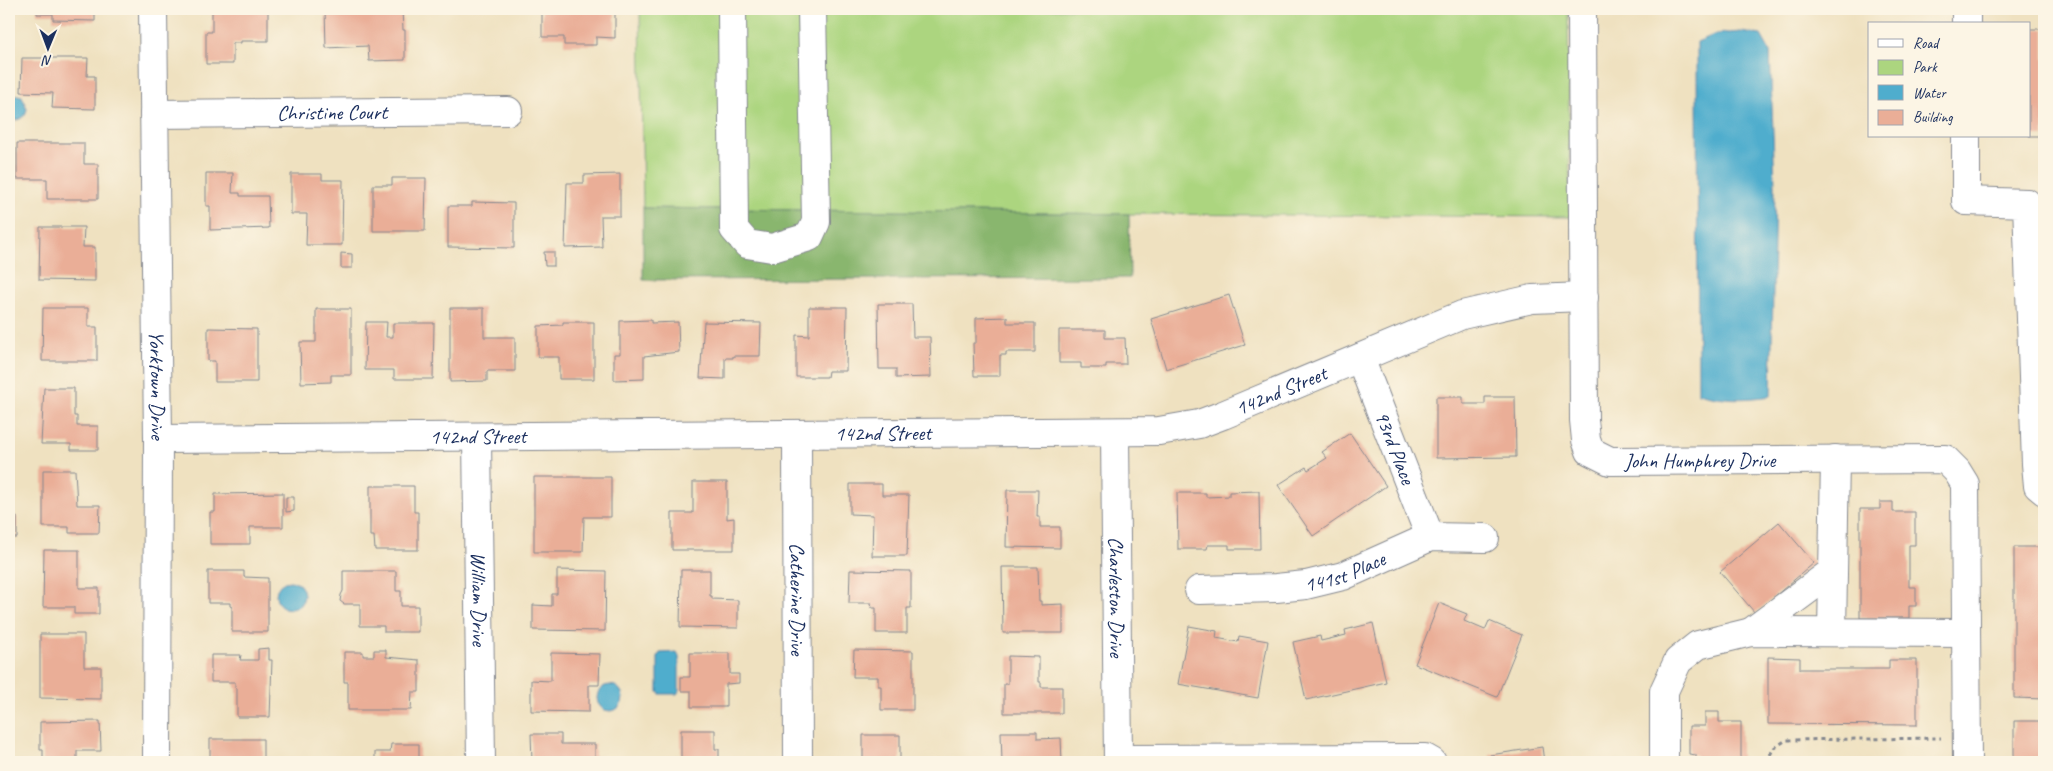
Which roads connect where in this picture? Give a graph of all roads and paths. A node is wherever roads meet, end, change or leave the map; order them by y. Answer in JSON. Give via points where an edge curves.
{"nodes":[{"id":1,"x":153,"y":9,"type":"edge"},
{"id":2,"x":732,"y":9,"type":"edge"},
{"id":3,"x":812,"y":9,"type":"edge"},
{"id":4,"x":1582,"y":9,"type":"edge"},
{"id":5,"x":1966,"y":9,"type":"edge"},
{"id":6,"x":1966,"y":22,"type":"edge"},
{"id":7,"x":508,"y":110,"type":"dead end"},
{"id":8,"x":154,"y":114,"type":"junction"},
{"id":9,"x":1966,"y":138,"type":"edge"},
{"id":10,"x":1584,"y":297,"type":"junction"},
{"id":11,"x":1360,"y":358,"type":"junction"},
{"id":12,"x":1115,"y":432,"type":"junction"},
{"id":13,"x":797,"y":435,"type":"junction"},
{"id":14,"x":477,"y":437,"type":"junction"},
{"id":15,"x":158,"y":439,"type":"junction"},
{"id":16,"x":1835,"y":459,"type":"junction"},
{"id":17,"x":2040,"y":464,"type":"edge"},
{"id":18,"x":2044,"y":491,"type":"edge"},
{"id":19,"x":1430,"y":537,"type":"junction"},
{"id":20,"x":1485,"y":538,"type":"dead end"},
{"id":21,"x":1832,"y":571,"type":"junction"},
{"id":22,"x":1199,"y":590,"type":"dead end"},
{"id":23,"x":1751,"y":632,"type":"junction"},
{"id":24,"x":1832,"y":632,"type":"junction"},
{"id":25,"x":1966,"y":633,"type":"junction"},
{"id":26,"x":1941,"y":738,"type":"dead end"},
{"id":27,"x":1118,"y":760,"type":"edge"},
{"id":28,"x":157,"y":762,"type":"edge"},
{"id":29,"x":481,"y":762,"type":"edge"},
{"id":30,"x":798,"y":762,"type":"edge"},
{"id":31,"x":1432,"y":762,"type":"edge"},
{"id":32,"x":1664,"y":762,"type":"edge"},
{"id":33,"x":1766,"y":762,"type":"edge"},
{"id":34,"x":1967,"y":762,"type":"edge"}],
"edges":[{"from":1,"to":8,"type":"street","name":"Yorktown Drive"},
{"from":2,"to":3,"type":"street","via":[[734,229],[747,244],[772,248],[809,237],[816,222]]},
{"from":4,"to":10,"type":"street","name":"John Humphrey Drive"},
{"from":5,"to":6,"type":"street"},
{"from":7,"to":8,"type":"street","name":"Christine Court"},
{"from":8,"to":15,"type":"street","name":"Yorktown Drive"},
{"from":9,"to":17,"type":"street","via":[[1966,201],[2027,203]]},
{"from":10,"to":11,"type":"street","name":"142nd Street","via":[[1532,299],[1462,315]]},
{"from":10,"to":16,"type":"street","name":"John Humphrey Drive","via":[[1584,420],[1590,451],[1610,461]]},
{"from":11,"to":12,"type":"street","name":"142nd Street","via":[[1200,424],[1158,431]]},
{"from":11,"to":19,"type":"street","name":"93rd Place"},
{"from":12,"to":13,"type":"street","name":"142nd Street"},
{"from":12,"to":27,"type":"street","name":"Charleston Drive"},
{"from":13,"to":14,"type":"street","name":"142nd Street"},
{"from":13,"to":30,"type":"street","name":"Catherine Drive"},
{"from":14,"to":15,"type":"street","name":"142nd Street"},
{"from":14,"to":29,"type":"street","name":"William Drive"},
{"from":15,"to":28,"type":"street","name":"Yorktown Drive"},
{"from":16,"to":21,"type":"street"},
{"from":16,"to":25,"type":"street","name":"John Humphrey Drive","via":[[1945,459],[1957,470],[1965,484]]},
{"from":17,"to":18,"type":"street","via":[[2038,486]]},
{"from":19,"to":20,"type":"street","name":"141st Place"},
{"from":19,"to":22,"type":"street","name":"141st Place","via":[[1343,576],[1306,585]]},
{"from":21,"to":23,"type":"street"},
{"from":21,"to":24,"type":"street"},
{"from":23,"to":24,"type":"street"},
{"from":23,"to":32,"type":"street","via":[[1698,645],[1678,661],[1664,691]]},
{"from":24,"to":25,"type":"street"},
{"from":25,"to":34,"type":"street","name":"John Humphrey Drive"},
{"from":26,"to":33,"type":"path","via":[[1786,740],[1774,748]]},
{"from":27,"to":31,"type":"street","via":[[1425,758]]}]}
